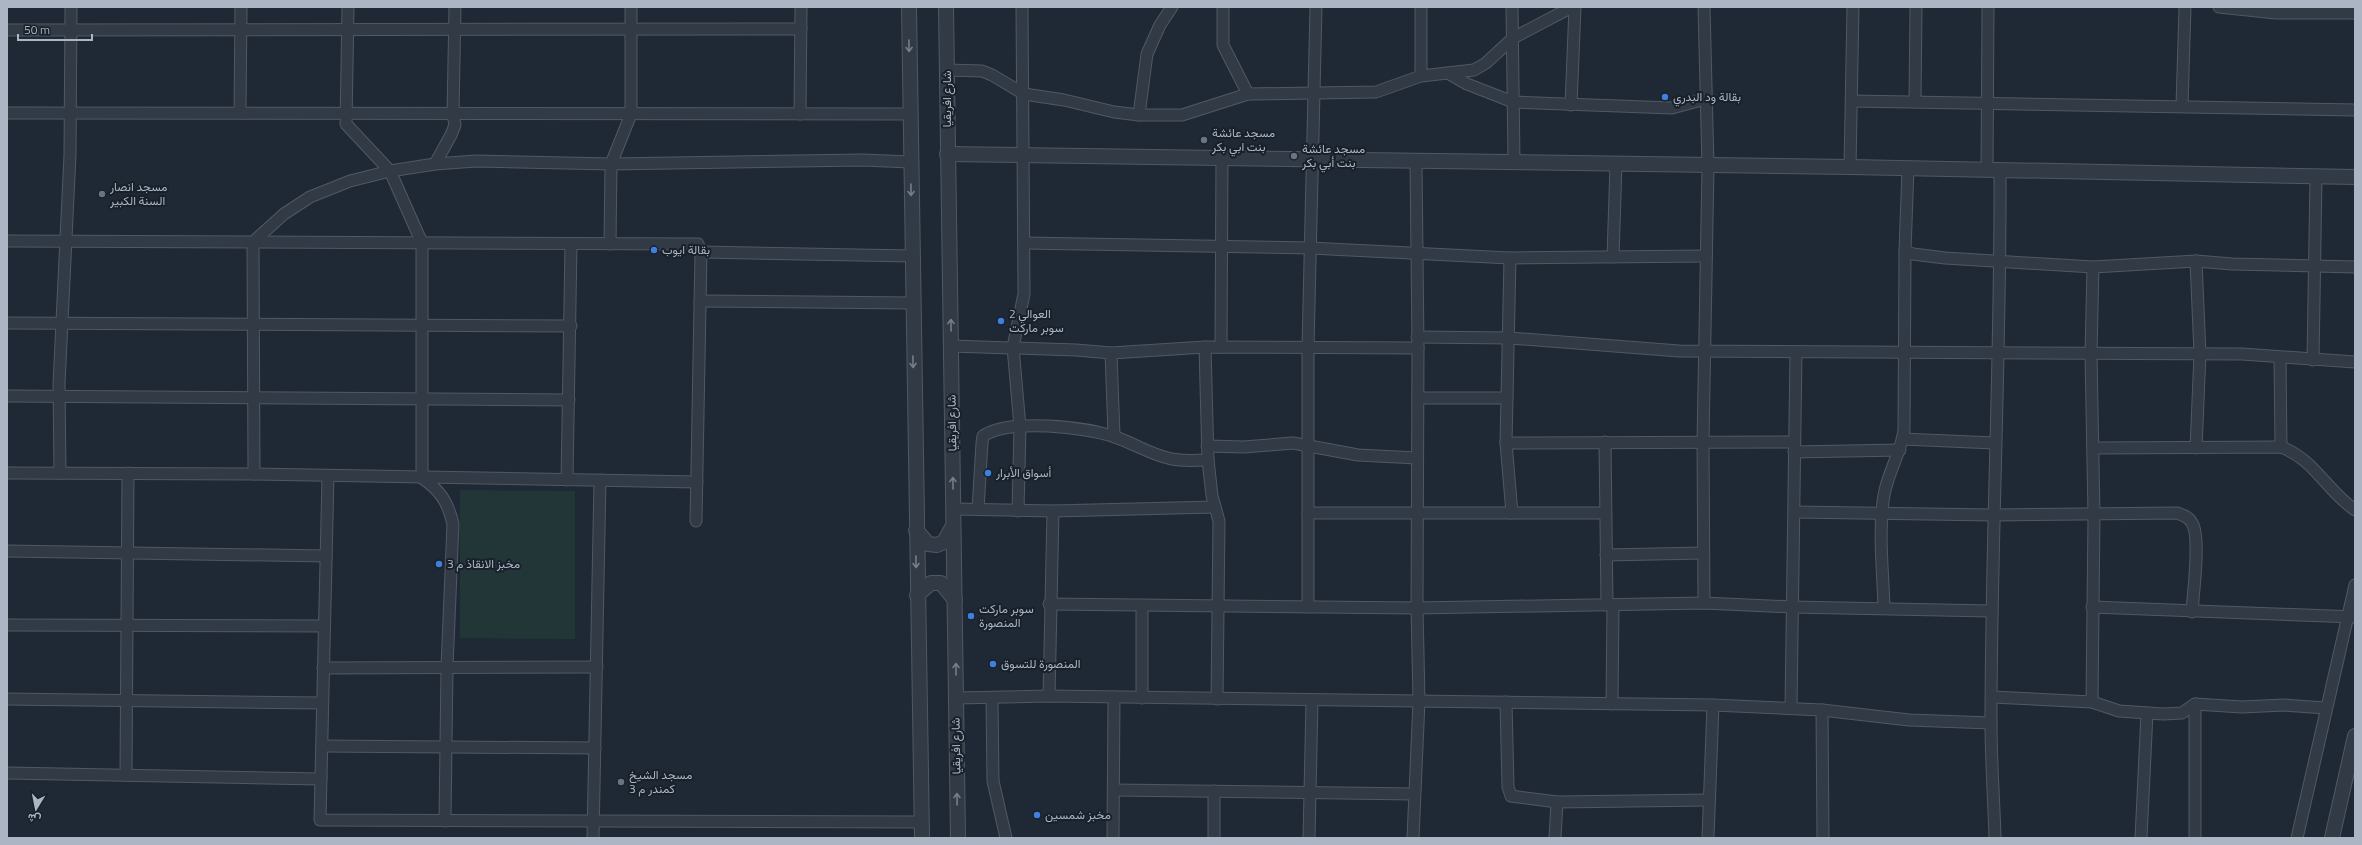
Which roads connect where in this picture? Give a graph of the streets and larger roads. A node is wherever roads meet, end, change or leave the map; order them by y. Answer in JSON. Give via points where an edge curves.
{"nodes":[{"id":1,"x":70,"y":7,"type":"edge"},
{"id":2,"x":241,"y":7,"type":"edge"},
{"id":3,"x":348,"y":7,"type":"edge"},
{"id":4,"x":455,"y":7,"type":"edge"},
{"id":5,"x":632,"y":7,"type":"edge"},
{"id":6,"x":801,"y":7,"type":"edge"},
{"id":7,"x":909,"y":7,"type":"edge"},
{"id":8,"x":946,"y":7,"type":"edge"},
{"id":9,"x":1022,"y":7,"type":"edge"},
{"id":10,"x":1172,"y":7,"type":"edge"},
{"id":11,"x":1223,"y":7,"type":"edge"},
{"id":12,"x":1316,"y":7,"type":"edge"},
{"id":13,"x":1421,"y":7,"type":"edge"},
{"id":14,"x":1512,"y":7,"type":"edge"},
{"id":15,"x":1574,"y":7,"type":"edge"},
{"id":16,"x":1704,"y":7,"type":"edge"},
{"id":17,"x":1853,"y":7,"type":"edge"},
{"id":18,"x":1916,"y":7,"type":"edge"},
{"id":19,"x":1988,"y":7,"type":"edge"},
{"id":20,"x":2185,"y":7,"type":"edge"},
{"id":21,"x":2219,"y":7,"type":"edge"},
{"id":22,"x":2276,"y":10,"type":"edge"},
{"id":23,"x":2355,"y":13,"type":"edge"},
{"id":24,"x":7,"y":30,"type":"edge"},
{"id":25,"x":70,"y":30,"type":"junction"},
{"id":26,"x":241,"y":30,"type":"junction"},
{"id":27,"x":348,"y":30,"type":"junction"},
{"id":28,"x":454,"y":30,"type":"junction"},
{"id":29,"x":631,"y":30,"type":"junction"},
{"id":30,"x":801,"y":30,"type":"junction"},
{"id":31,"x":1512,"y":38,"type":"junction"},
{"id":32,"x":947,"y":70,"type":"junction"},
{"id":33,"x":1448,"y":73,"type":"junction"},
{"id":34,"x":1421,"y":76,"type":"junction"},
{"id":35,"x":1024,"y":94,"type":"junction"},
{"id":36,"x":1248,"y":94,"type":"junction"},
{"id":37,"x":1314,"y":94,"type":"junction"},
{"id":38,"x":1706,"y":99,"type":"junction"},
{"id":39,"x":1513,"y":102,"type":"junction"},
{"id":40,"x":1852,"y":102,"type":"junction"},
{"id":41,"x":1915,"y":102,"type":"junction"},
{"id":42,"x":1989,"y":104,"type":"junction"},
{"id":43,"x":1571,"y":106,"type":"junction"},
{"id":44,"x":2182,"y":106,"type":"junction"},
{"id":45,"x":2355,"y":110,"type":"edge"},
{"id":46,"x":7,"y":113,"type":"edge"},
{"id":47,"x":70,"y":113,"type":"junction"},
{"id":48,"x":240,"y":114,"type":"junction"},
{"id":49,"x":348,"y":114,"type":"junction"},
{"id":50,"x":452,"y":114,"type":"junction"},
{"id":51,"x":631,"y":114,"type":"junction"},
{"id":52,"x":800,"y":114,"type":"junction"},
{"id":53,"x":910,"y":114,"type":"junction"},
{"id":54,"x":1139,"y":115,"type":"junction"},
{"id":55,"x":947,"y":154,"type":"junction"},
{"id":56,"x":1022,"y":155,"type":"junction"},
{"id":57,"x":1222,"y":158,"type":"junction"},
{"id":58,"x":1312,"y":159,"type":"junction"},
{"id":59,"x":1416,"y":161,"type":"junction"},
{"id":60,"x":910,"y":162,"type":"junction"},
{"id":61,"x":1514,"y":162,"type":"junction"},
{"id":62,"x":435,"y":164,"type":"junction"},
{"id":63,"x":611,"y":164,"type":"junction"},
{"id":64,"x":1616,"y":164,"type":"junction"},
{"id":65,"x":1708,"y":166,"type":"junction"},
{"id":66,"x":1850,"y":167,"type":"junction"},
{"id":67,"x":1908,"y":168,"type":"junction"},
{"id":68,"x":1994,"y":170,"type":"junction"},
{"id":69,"x":390,"y":171,"type":"junction"},
{"id":70,"x":2316,"y":177,"type":"junction"},
{"id":71,"x":2355,"y":177,"type":"edge"},
{"id":72,"x":7,"y":241,"type":"edge"},
{"id":73,"x":65,"y":241,"type":"junction"},
{"id":74,"x":253,"y":242,"type":"junction"},
{"id":75,"x":422,"y":243,"type":"junction"},
{"id":76,"x":1024,"y":243,"type":"junction"},
{"id":77,"x":571,"y":244,"type":"junction"},
{"id":78,"x":610,"y":244,"type":"junction"},
{"id":79,"x":1221,"y":246,"type":"junction"},
{"id":80,"x":1310,"y":248,"type":"junction"},
{"id":81,"x":1905,"y":251,"type":"junction"},
{"id":82,"x":701,"y":252,"type":"junction"},
{"id":83,"x":1417,"y":253,"type":"junction"},
{"id":84,"x":912,"y":256,"type":"junction"},
{"id":85,"x":1706,"y":256,"type":"junction"},
{"id":86,"x":1613,"y":257,"type":"junction"},
{"id":87,"x":1510,"y":258,"type":"junction"},
{"id":88,"x":2196,"y":261,"type":"junction"},
{"id":89,"x":2000,"y":262,"type":"junction"},
{"id":90,"x":2314,"y":266,"type":"junction"},
{"id":91,"x":2093,"y":267,"type":"junction"},
{"id":92,"x":2355,"y":267,"type":"edge"},
{"id":93,"x":700,"y":301,"type":"junction"},
{"id":94,"x":912,"y":303,"type":"junction"},
{"id":95,"x":7,"y":323,"type":"edge"},
{"id":96,"x":62,"y":324,"type":"junction"},
{"id":97,"x":253,"y":325,"type":"junction"},
{"id":98,"x":422,"y":326,"type":"junction"},
{"id":99,"x":571,"y":326,"type":"junction"},
{"id":100,"x":1510,"y":338,"type":"junction"},
{"id":101,"x":1418,"y":343,"type":"junction"},
{"id":102,"x":951,"y":346,"type":"junction"},
{"id":103,"x":1013,"y":347,"type":"junction"},
{"id":104,"x":1206,"y":347,"type":"junction"},
{"id":105,"x":1221,"y":347,"type":"junction"},
{"id":106,"x":1308,"y":347,"type":"junction"},
{"id":107,"x":1706,"y":351,"type":"junction"},
{"id":108,"x":1906,"y":351,"type":"junction"},
{"id":109,"x":1796,"y":352,"type":"junction"},
{"id":110,"x":1996,"y":352,"type":"junction"},
{"id":111,"x":1111,"y":353,"type":"junction"},
{"id":112,"x":2091,"y":354,"type":"junction"},
{"id":113,"x":2200,"y":354,"type":"junction"},
{"id":114,"x":2280,"y":358,"type":"junction"},
{"id":115,"x":2313,"y":360,"type":"junction"},
{"id":116,"x":2355,"y":362,"type":"edge"},
{"id":117,"x":7,"y":396,"type":"edge"},
{"id":118,"x":60,"y":397,"type":"junction"},
{"id":119,"x":253,"y":398,"type":"junction"},
{"id":120,"x":1418,"y":398,"type":"junction"},
{"id":121,"x":1507,"y":398,"type":"junction"},
{"id":122,"x":421,"y":399,"type":"junction"},
{"id":123,"x":569,"y":400,"type":"junction"},
{"id":124,"x":1020,"y":427,"type":"junction"},
{"id":125,"x":1114,"y":436,"type":"junction"},
{"id":126,"x":1903,"y":439,"type":"junction"},
{"id":127,"x":1605,"y":442,"type":"junction"},
{"id":128,"x":1703,"y":442,"type":"junction"},
{"id":129,"x":1994,"y":443,"type":"junction"},
{"id":130,"x":1506,"y":444,"type":"junction"},
{"id":131,"x":1308,"y":445,"type":"junction"},
{"id":132,"x":1207,"y":446,"type":"junction"},
{"id":133,"x":1794,"y":447,"type":"junction"},
{"id":134,"x":2281,"y":447,"type":"junction"},
{"id":135,"x":2093,"y":448,"type":"junction"},
{"id":136,"x":2196,"y":448,"type":"junction"},
{"id":137,"x":1900,"y":450,"type":"junction"},
{"id":138,"x":1417,"y":458,"type":"junction"},
{"id":139,"x":1208,"y":460,"type":"junction"},
{"id":140,"x":7,"y":473,"type":"edge"},
{"id":141,"x":60,"y":473,"type":"junction"},
{"id":142,"x":128,"y":473,"type":"junction"},
{"id":143,"x":254,"y":474,"type":"junction"},
{"id":144,"x":328,"y":476,"type":"junction"},
{"id":145,"x":422,"y":478,"type":"junction"},
{"id":146,"x":567,"y":480,"type":"junction"},
{"id":147,"x":600,"y":480,"type":"junction"},
{"id":148,"x":697,"y":482,"type":"junction"},
{"id":149,"x":1215,"y":507,"type":"junction"},
{"id":150,"x":954,"y":509,"type":"junction"},
{"id":151,"x":978,"y":509,"type":"junction"},
{"id":152,"x":2355,"y":510,"type":"edge"},
{"id":153,"x":1018,"y":511,"type":"junction"},
{"id":154,"x":1053,"y":511,"type":"junction"},
{"id":155,"x":1795,"y":512,"type":"junction"},
{"id":156,"x":1308,"y":513,"type":"junction"},
{"id":157,"x":1417,"y":513,"type":"junction"},
{"id":158,"x":1512,"y":513,"type":"junction"},
{"id":159,"x":1605,"y":513,"type":"junction"},
{"id":160,"x":1882,"y":513,"type":"junction"},
{"id":161,"x":1993,"y":515,"type":"junction"},
{"id":162,"x":2094,"y":515,"type":"junction"},
{"id":163,"x":696,"y":521,"type":"dead end"},
{"id":164,"x":953,"y":525,"type":"junction"},
{"id":165,"x":916,"y":530,"type":"junction"},
{"id":166,"x":7,"y":551,"type":"edge"},
{"id":167,"x":128,"y":552,"type":"junction"},
{"id":168,"x":1703,"y":554,"type":"junction"},
{"id":169,"x":1606,"y":555,"type":"junction"},
{"id":170,"x":326,"y":556,"type":"junction"},
{"id":171,"x":2355,"y":585,"type":"edge"},
{"id":172,"x":917,"y":595,"type":"junction"},
{"id":173,"x":955,"y":600,"type":"junction"},
{"id":174,"x":1049,"y":604,"type":"junction"},
{"id":175,"x":1704,"y":604,"type":"junction"},
{"id":176,"x":1142,"y":605,"type":"junction"},
{"id":177,"x":1218,"y":605,"type":"junction"},
{"id":178,"x":1610,"y":605,"type":"junction"},
{"id":179,"x":1308,"y":607,"type":"junction"},
{"id":180,"x":1792,"y":607,"type":"junction"},
{"id":181,"x":1416,"y":608,"type":"junction"},
{"id":182,"x":1884,"y":608,"type":"junction"},
{"id":183,"x":2092,"y":608,"type":"junction"},
{"id":184,"x":1991,"y":610,"type":"junction"},
{"id":185,"x":2192,"y":612,"type":"junction"},
{"id":186,"x":2351,"y":617,"type":"edge"},
{"id":187,"x":7,"y":625,"type":"edge"},
{"id":188,"x":126,"y":626,"type":"junction"},
{"id":189,"x":324,"y":626,"type":"junction"},
{"id":190,"x":447,"y":667,"type":"junction"},
{"id":191,"x":597,"y":667,"type":"junction"},
{"id":192,"x":323,"y":668,"type":"junction"},
{"id":193,"x":1048,"y":696,"type":"junction"},
{"id":194,"x":1114,"y":697,"type":"junction"},
{"id":195,"x":1992,"y":697,"type":"junction"},
{"id":196,"x":956,"y":698,"type":"junction"},
{"id":197,"x":992,"y":698,"type":"junction"},
{"id":198,"x":1142,"y":698,"type":"junction"},
{"id":199,"x":7,"y":699,"type":"edge"},
{"id":200,"x":1217,"y":699,"type":"junction"},
{"id":201,"x":1312,"y":700,"type":"junction"},
{"id":202,"x":126,"y":701,"type":"junction"},
{"id":203,"x":1419,"y":701,"type":"junction"},
{"id":204,"x":1506,"y":702,"type":"junction"},
{"id":205,"x":2092,"y":702,"type":"junction"},
{"id":206,"x":322,"y":703,"type":"junction"},
{"id":207,"x":1612,"y":704,"type":"junction"},
{"id":208,"x":2195,"y":704,"type":"junction"},
{"id":209,"x":1713,"y":705,"type":"junction"},
{"id":210,"x":1791,"y":708,"type":"junction"},
{"id":211,"x":2326,"y":708,"type":"junction"},
{"id":212,"x":1822,"y":710,"type":"junction"},
{"id":213,"x":2148,"y":714,"type":"junction"},
{"id":214,"x":1991,"y":723,"type":"junction"},
{"id":215,"x":2355,"y":736,"type":"edge"},
{"id":216,"x":322,"y":746,"type":"junction"},
{"id":217,"x":446,"y":747,"type":"junction"},
{"id":218,"x":595,"y":748,"type":"junction"},
{"id":219,"x":7,"y":773,"type":"edge"},
{"id":220,"x":126,"y":775,"type":"junction"},
{"id":221,"x":321,"y":779,"type":"junction"},
{"id":222,"x":1114,"y":790,"type":"junction"},
{"id":223,"x":1214,"y":792,"type":"junction"},
{"id":224,"x":1309,"y":792,"type":"junction"},
{"id":225,"x":1414,"y":794,"type":"junction"},
{"id":226,"x":1709,"y":800,"type":"junction"},
{"id":227,"x":1557,"y":802,"type":"junction"},
{"id":228,"x":445,"y":821,"type":"junction"},
{"id":229,"x":594,"y":822,"type":"junction"},
{"id":230,"x":921,"y":822,"type":"junction"},
{"id":231,"x":593,"y":838,"type":"edge"},
{"id":232,"x":922,"y":838,"type":"edge"},
{"id":233,"x":958,"y":838,"type":"edge"},
{"id":234,"x":1006,"y":838,"type":"edge"},
{"id":235,"x":1113,"y":838,"type":"edge"},
{"id":236,"x":1214,"y":838,"type":"edge"},
{"id":237,"x":1309,"y":838,"type":"edge"},
{"id":238,"x":1413,"y":838,"type":"edge"},
{"id":239,"x":1555,"y":838,"type":"edge"},
{"id":240,"x":1708,"y":838,"type":"edge"},
{"id":241,"x":1822,"y":838,"type":"edge"},
{"id":242,"x":1995,"y":838,"type":"edge"},
{"id":243,"x":2141,"y":838,"type":"edge"},
{"id":244,"x":2195,"y":838,"type":"edge"},
{"id":245,"x":2297,"y":838,"type":"edge"},
{"id":246,"x":2332,"y":838,"type":"edge"}],
"edges":[{"from":1,"to":25,"type":"street"},
{"from":2,"to":26,"type":"street"},
{"from":3,"to":27,"type":"street"},
{"from":4,"to":28,"type":"street"},
{"from":5,"to":29,"type":"street"},
{"from":6,"to":30,"type":"street"},
{"from":7,"to":53,"type":"street","one_way":true},
{"from":8,"to":32,"type":"street","name":"شارع افريقيا"},
{"from":9,"to":35,"type":"street"},
{"from":10,"to":54,"type":"street","via":[[1160,25],[1147,54]]},
{"from":11,"to":36,"type":"street","via":[[1223,45]]},
{"from":12,"to":37,"type":"street"},
{"from":13,"to":34,"type":"street"},
{"from":14,"to":31,"type":"street"},
{"from":15,"to":31,"type":"street"},
{"from":15,"to":43,"type":"street"},
{"from":16,"to":38,"type":"street"},
{"from":17,"to":40,"type":"street"},
{"from":18,"to":41,"type":"street"},
{"from":19,"to":42,"type":"street"},
{"from":20,"to":44,"type":"street"},
{"from":21,"to":22,"type":"street"},
{"from":22,"to":23,"type":"street"},
{"from":24,"to":25,"type":"street"},
{"from":25,"to":26,"type":"street"},
{"from":25,"to":47,"type":"street"},
{"from":26,"to":27,"type":"street"},
{"from":26,"to":48,"type":"street"},
{"from":27,"to":28,"type":"street"},
{"from":27,"to":49,"type":"street"},
{"from":28,"to":29,"type":"street"},
{"from":28,"to":50,"type":"street"},
{"from":29,"to":30,"type":"street"},
{"from":29,"to":51,"type":"street"},
{"from":30,"to":52,"type":"street"},
{"from":31,"to":33,"type":"street","via":[[1491,59],[1474,70]]},
{"from":31,"to":39,"type":"street"},
{"from":32,"to":35,"type":"street","via":[[988,72]]},
{"from":32,"to":55,"type":"street","name":"شارع افريقيا"},
{"from":33,"to":34,"type":"street"},
{"from":33,"to":39,"type":"street","via":[[1467,84]]},
{"from":34,"to":37,"type":"street","via":[[1376,92]]},
{"from":35,"to":54,"type":"street"},
{"from":35,"to":56,"type":"street"},
{"from":36,"to":37,"type":"street"},
{"from":36,"to":54,"type":"street","via":[[1182,115]]},
{"from":37,"to":58,"type":"street"},
{"from":38,"to":43,"type":"street","via":[[1672,108]]},
{"from":38,"to":65,"type":"street"},
{"from":39,"to":43,"type":"street"},
{"from":39,"to":61,"type":"street"},
{"from":40,"to":41,"type":"street"},
{"from":40,"to":66,"type":"street"},
{"from":41,"to":42,"type":"street"},
{"from":42,"to":44,"type":"street"},
{"from":42,"to":68,"type":"street"},
{"from":44,"to":45,"type":"street"},
{"from":46,"to":47,"type":"street"},
{"from":47,"to":48,"type":"street"},
{"from":47,"to":73,"type":"street"},
{"from":48,"to":49,"type":"street"},
{"from":49,"to":50,"type":"street"},
{"from":49,"to":69,"type":"street","via":[[346,124]]},
{"from":50,"to":51,"type":"street"},
{"from":50,"to":62,"type":"street","via":[[455,125]]},
{"from":51,"to":52,"type":"street"},
{"from":51,"to":63,"type":"street"},
{"from":52,"to":53,"type":"street"},
{"from":53,"to":60,"type":"street"},
{"from":55,"to":56,"type":"street"},
{"from":102,"to":55,"type":"street","name":"شارع افريقيا","one_way":true},
{"from":56,"to":57,"type":"street"},
{"from":56,"to":76,"type":"street"},
{"from":57,"to":58,"type":"street"},
{"from":57,"to":79,"type":"street"},
{"from":58,"to":59,"type":"street"},
{"from":58,"to":80,"type":"street"},
{"from":59,"to":61,"type":"street"},
{"from":59,"to":83,"type":"street"},
{"from":60,"to":63,"type":"street","via":[[863,160]]},
{"from":60,"to":84,"type":"street","one_way":true},
{"from":61,"to":64,"type":"street"},
{"from":62,"to":63,"type":"street","via":[[476,161]]},
{"from":62,"to":69,"type":"street"},
{"from":63,"to":78,"type":"street"},
{"from":64,"to":65,"type":"street"},
{"from":64,"to":86,"type":"street"},
{"from":65,"to":66,"type":"street"},
{"from":65,"to":85,"type":"street"},
{"from":66,"to":67,"type":"street"},
{"from":67,"to":68,"type":"street"},
{"from":67,"to":81,"type":"street"},
{"from":68,"to":70,"type":"street"},
{"from":68,"to":89,"type":"street"},
{"from":69,"to":74,"type":"street","via":[[310,197],[284,214]]},
{"from":69,"to":75,"type":"street"},
{"from":70,"to":71,"type":"street"},
{"from":70,"to":90,"type":"street"},
{"from":72,"to":73,"type":"street"},
{"from":73,"to":74,"type":"street"},
{"from":73,"to":96,"type":"street"},
{"from":74,"to":75,"type":"street"},
{"from":74,"to":97,"type":"street"},
{"from":75,"to":77,"type":"street"},
{"from":75,"to":98,"type":"street"},
{"from":76,"to":79,"type":"street"},
{"from":76,"to":103,"type":"street","via":[[1024,294]]},
{"from":77,"to":78,"type":"street"},
{"from":77,"to":99,"type":"street"},
{"from":78,"to":82,"type":"street","via":[[698,244]]},
{"from":79,"to":80,"type":"street"},
{"from":79,"to":105,"type":"street"},
{"from":80,"to":83,"type":"street"},
{"from":80,"to":106,"type":"street"},
{"from":81,"to":89,"type":"street","via":[[1944,258]]},
{"from":81,"to":108,"type":"street"},
{"from":82,"to":84,"type":"street"},
{"from":82,"to":93,"type":"street"},
{"from":83,"to":87,"type":"street"},
{"from":83,"to":101,"type":"street"},
{"from":84,"to":94,"type":"street"},
{"from":85,"to":86,"type":"street"},
{"from":85,"to":107,"type":"street"},
{"from":86,"to":87,"type":"street"},
{"from":87,"to":100,"type":"street"},
{"from":88,"to":90,"type":"street"},
{"from":88,"to":91,"type":"street"},
{"from":88,"to":113,"type":"street"},
{"from":89,"to":91,"type":"street"},
{"from":89,"to":110,"type":"street"},
{"from":90,"to":92,"type":"street"},
{"from":90,"to":115,"type":"street"},
{"from":91,"to":112,"type":"street"},
{"from":93,"to":94,"type":"street"},
{"from":93,"to":148,"type":"street"},
{"from":94,"to":165,"type":"street","one_way":true},
{"from":95,"to":96,"type":"street"},
{"from":96,"to":97,"type":"street"},
{"from":96,"to":118,"type":"street"},
{"from":97,"to":98,"type":"street"},
{"from":97,"to":119,"type":"street"},
{"from":98,"to":99,"type":"street"},
{"from":98,"to":122,"type":"street"},
{"from":99,"to":123,"type":"street"},
{"from":100,"to":101,"type":"street"},
{"from":100,"to":107,"type":"street"},
{"from":100,"to":121,"type":"street"},
{"from":101,"to":106,"type":"street"},
{"from":101,"to":120,"type":"street"},
{"from":102,"to":103,"type":"street"},
{"from":150,"to":102,"type":"street","name":"شارع افريقيا","one_way":true},
{"from":103,"to":111,"type":"street"},
{"from":103,"to":124,"type":"street"},
{"from":104,"to":105,"type":"street"},
{"from":104,"to":111,"type":"street"},
{"from":104,"to":132,"type":"street"},
{"from":105,"to":106,"type":"street"},
{"from":106,"to":131,"type":"street"},
{"from":107,"to":109,"type":"street"},
{"from":107,"to":128,"type":"street"},
{"from":108,"to":109,"type":"street"},
{"from":108,"to":110,"type":"street"},
{"from":108,"to":126,"type":"street"},
{"from":109,"to":133,"type":"street"},
{"from":110,"to":112,"type":"street"},
{"from":110,"to":129,"type":"street"},
{"from":111,"to":125,"type":"street"},
{"from":112,"to":113,"type":"street"},
{"from":112,"to":135,"type":"street"},
{"from":113,"to":114,"type":"street","via":[[2242,354]]},
{"from":113,"to":136,"type":"street"},
{"from":114,"to":115,"type":"street"},
{"from":114,"to":134,"type":"street"},
{"from":115,"to":116,"type":"street"},
{"from":117,"to":118,"type":"street"},
{"from":118,"to":119,"type":"street"},
{"from":118,"to":141,"type":"street"},
{"from":119,"to":122,"type":"street"},
{"from":119,"to":143,"type":"street"},
{"from":120,"to":121,"type":"street"},
{"from":120,"to":138,"type":"street"},
{"from":121,"to":130,"type":"street"},
{"from":122,"to":123,"type":"street"},
{"from":122,"to":145,"type":"street"},
{"from":123,"to":146,"type":"street"},
{"from":124,"to":125,"type":"street","via":[[1056,426]]},
{"from":124,"to":151,"type":"street","via":[[990,431],[983,436]]},
{"from":124,"to":153,"type":"street"},
{"from":125,"to":139,"type":"street","via":[[1170,459]]},
{"from":126,"to":129,"type":"street"},
{"from":126,"to":137,"type":"street"},
{"from":127,"to":128,"type":"street"},
{"from":127,"to":130,"type":"street"},
{"from":127,"to":159,"type":"street"},
{"from":128,"to":133,"type":"street"},
{"from":128,"to":168,"type":"street"},
{"from":129,"to":161,"type":"street"},
{"from":130,"to":158,"type":"street"},
{"from":131,"to":132,"type":"street","via":[[1285,443],[1244,447]]},
{"from":131,"to":138,"type":"street","via":[[1358,455]]},
{"from":131,"to":156,"type":"street"},
{"from":132,"to":139,"type":"street"},
{"from":133,"to":137,"type":"street"},
{"from":133,"to":155,"type":"street"},
{"from":134,"to":136,"type":"street"},
{"from":134,"to":152,"type":"street","via":[[2291,450],[2309,463]]},
{"from":135,"to":136,"type":"street"},
{"from":135,"to":162,"type":"street"},
{"from":137,"to":160,"type":"street","via":[[1887,482]]},
{"from":138,"to":157,"type":"street"},
{"from":139,"to":149,"type":"street"},
{"from":140,"to":141,"type":"street"},
{"from":141,"to":142,"type":"street"},
{"from":142,"to":143,"type":"street"},
{"from":142,"to":167,"type":"street"},
{"from":143,"to":144,"type":"street"},
{"from":144,"to":145,"type":"street"},
{"from":144,"to":170,"type":"street"},
{"from":145,"to":146,"type":"street"},
{"from":145,"to":190,"type":"street","via":[[443,495],[453,524]]},
{"from":146,"to":147,"type":"street"},
{"from":147,"to":148,"type":"street"},
{"from":147,"to":191,"type":"street"},
{"from":148,"to":163,"type":"street"},
{"from":149,"to":154,"type":"street"},
{"from":149,"to":177,"type":"street","via":[[1219,521]]},
{"from":150,"to":151,"type":"street"},
{"from":150,"to":164,"type":"street","name":"شارع افريقيا"},
{"from":151,"to":153,"type":"street"},
{"from":153,"to":154,"type":"street"},
{"from":154,"to":174,"type":"street"},
{"from":155,"to":160,"type":"street"},
{"from":155,"to":180,"type":"street"},
{"from":156,"to":157,"type":"street"},
{"from":156,"to":179,"type":"street"},
{"from":157,"to":158,"type":"street"},
{"from":157,"to":181,"type":"street"},
{"from":158,"to":159,"type":"street"},
{"from":159,"to":169,"type":"street"},
{"from":160,"to":161,"type":"street"},
{"from":160,"to":182,"type":"street"},
{"from":161,"to":162,"type":"street"},
{"from":161,"to":184,"type":"street"},
{"from":162,"to":183,"type":"street"},
{"from":162,"to":185,"type":"street","via":[[2177,513],[2189,519],[2193,524],[2195,536]]},
{"from":164,"to":165,"type":"street","via":[[947,539],[937,545],[928,544]]},
{"from":164,"to":173,"type":"street","name":"شارع افريقيا"},
{"from":165,"to":172,"type":"street","one_way":true},
{"from":166,"to":167,"type":"street"},
{"from":167,"to":170,"type":"street"},
{"from":167,"to":188,"type":"street"},
{"from":168,"to":169,"type":"street"},
{"from":168,"to":175,"type":"street"},
{"from":169,"to":178,"type":"street"},
{"from":170,"to":189,"type":"street"},
{"from":171,"to":186,"type":"street"},
{"from":172,"to":173,"type":"street","via":[[931,583],[941,583]]},
{"from":172,"to":230,"type":"street"},
{"from":196,"to":173,"type":"street","name":"شارع افريقيا","one_way":true},
{"from":174,"to":176,"type":"street"},
{"from":174,"to":193,"type":"street"},
{"from":175,"to":178,"type":"street"},
{"from":175,"to":180,"type":"street"},
{"from":176,"to":177,"type":"street"},
{"from":176,"to":198,"type":"street"},
{"from":177,"to":179,"type":"street"},
{"from":177,"to":200,"type":"street"},
{"from":178,"to":181,"type":"street"},
{"from":178,"to":207,"type":"street"},
{"from":179,"to":181,"type":"street"},
{"from":180,"to":182,"type":"street"},
{"from":180,"to":210,"type":"street"},
{"from":181,"to":203,"type":"street"},
{"from":182,"to":184,"type":"street"},
{"from":183,"to":185,"type":"street"},
{"from":183,"to":205,"type":"street"},
{"from":184,"to":195,"type":"street"},
{"from":185,"to":186,"type":"street"},
{"from":186,"to":211,"type":"street"},
{"from":187,"to":188,"type":"street"},
{"from":188,"to":189,"type":"street"},
{"from":188,"to":202,"type":"street"},
{"from":189,"to":192,"type":"street"},
{"from":190,"to":191,"type":"street"},
{"from":190,"to":192,"type":"street"},
{"from":190,"to":217,"type":"street"},
{"from":191,"to":218,"type":"street"},
{"from":192,"to":206,"type":"street"},
{"from":193,"to":194,"type":"street"},
{"from":193,"to":197,"type":"street"},
{"from":194,"to":198,"type":"street"},
{"from":194,"to":222,"type":"street"},
{"from":195,"to":205,"type":"street"},
{"from":195,"to":214,"type":"street"},
{"from":196,"to":197,"type":"street"},
{"from":233,"to":196,"type":"street","name":"شارع افريقيا","one_way":true},
{"from":197,"to":234,"type":"street","via":[[992,774]]},
{"from":198,"to":200,"type":"street"},
{"from":199,"to":202,"type":"street"},
{"from":200,"to":201,"type":"street"},
{"from":201,"to":203,"type":"street"},
{"from":201,"to":224,"type":"street"},
{"from":202,"to":206,"type":"street"},
{"from":202,"to":220,"type":"street"},
{"from":203,"to":204,"type":"street"},
{"from":203,"to":225,"type":"street"},
{"from":204,"to":207,"type":"street"},
{"from":204,"to":227,"type":"street","via":[[1509,794],[1514,797]]},
{"from":205,"to":213,"type":"street","via":[[2119,711]]},
{"from":206,"to":216,"type":"street"},
{"from":207,"to":209,"type":"street"},
{"from":208,"to":211,"type":"street"},
{"from":208,"to":213,"type":"street","via":[[2182,713]]},
{"from":208,"to":244,"type":"street"},
{"from":209,"to":210,"type":"street"},
{"from":209,"to":226,"type":"street"},
{"from":210,"to":212,"type":"street"},
{"from":211,"to":245,"type":"street"},
{"from":212,"to":214,"type":"street","via":[[1909,720]]},
{"from":212,"to":241,"type":"street"},
{"from":213,"to":243,"type":"street"},
{"from":214,"to":242,"type":"street"},
{"from":215,"to":246,"type":"street"},
{"from":216,"to":217,"type":"street"},
{"from":216,"to":221,"type":"street"},
{"from":217,"to":218,"type":"street"},
{"from":217,"to":228,"type":"street"},
{"from":218,"to":229,"type":"street"},
{"from":219,"to":220,"type":"street"},
{"from":220,"to":221,"type":"street"},
{"from":221,"to":228,"type":"street","via":[[320,820]]},
{"from":222,"to":223,"type":"street"},
{"from":222,"to":235,"type":"street"},
{"from":223,"to":224,"type":"street"},
{"from":223,"to":236,"type":"street"},
{"from":224,"to":225,"type":"street"},
{"from":224,"to":237,"type":"street"},
{"from":225,"to":238,"type":"street"},
{"from":226,"to":227,"type":"street"},
{"from":226,"to":240,"type":"street"},
{"from":227,"to":239,"type":"street"},
{"from":228,"to":229,"type":"street"},
{"from":229,"to":230,"type":"street"},
{"from":229,"to":231,"type":"street"},
{"from":230,"to":232,"type":"street"}]}
